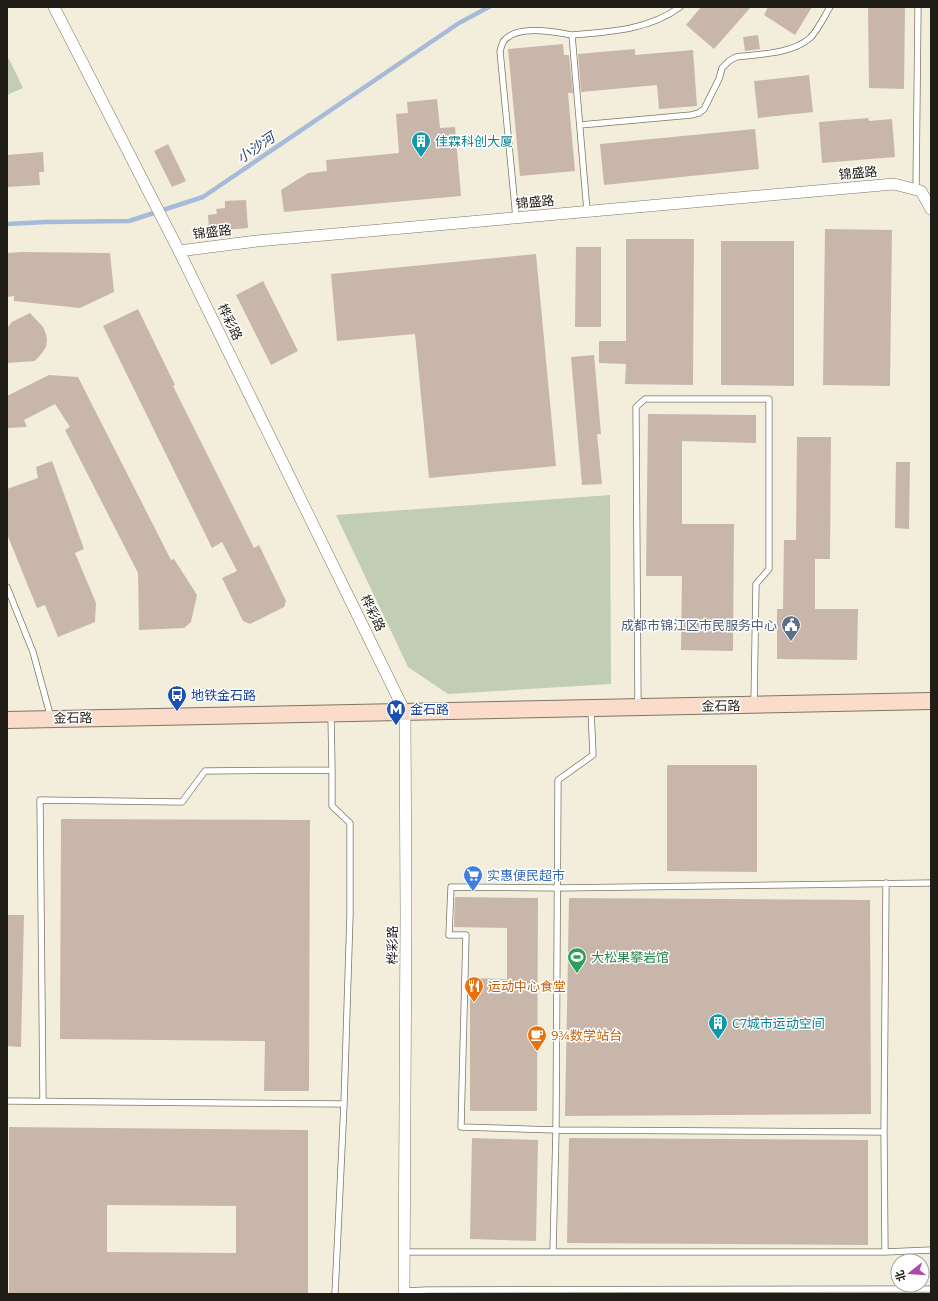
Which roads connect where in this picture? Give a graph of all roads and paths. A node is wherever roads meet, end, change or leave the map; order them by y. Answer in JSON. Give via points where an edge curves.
{"nodes":[{"id":1,"x":54,"y":7,"type":"edge"},
{"id":2,"x":680,"y":7,"type":"edge"},
{"id":3,"x":830,"y":7,"type":"edge"},
{"id":4,"x":918,"y":7,"type":"edge"},
{"id":5,"x":572,"y":35,"type":"junction"},
{"id":6,"x":580,"y":125,"type":"junction"},
{"id":7,"x":916,"y":190,"type":"junction"},
{"id":8,"x":931,"y":209,"type":"edge"},
{"id":9,"x":587,"y":211,"type":"junction"},
{"id":10,"x":516,"y":218,"type":"junction"},
{"id":11,"x":179,"y":251,"type":"junction"},
{"id":12,"x":7,"y":587,"type":"edge"},
{"id":13,"x":931,"y":701,"type":"edge"},
{"id":14,"x":754,"y":705,"type":"junction"},
{"id":15,"x":638,"y":708,"type":"junction"},
{"id":16,"x":591,"y":709,"type":"junction"},
{"id":17,"x":405,"y":712,"type":"junction"},
{"id":18,"x":331,"y":714,"type":"junction"},
{"id":19,"x":51,"y":719,"type":"junction"},
{"id":20,"x":7,"y":720,"type":"edge"},
{"id":21,"x":332,"y":770,"type":"junction"},
{"id":22,"x":886,"y":883,"type":"junction"},
{"id":23,"x":931,"y":883,"type":"edge"},
{"id":24,"x":557,"y":888,"type":"junction"},
{"id":25,"x":7,"y":1101,"type":"edge"},
{"id":26,"x":43,"y":1101,"type":"junction"},
{"id":27,"x":344,"y":1104,"type":"junction"},
{"id":28,"x":556,"y":1130,"type":"junction"},
{"id":29,"x":884,"y":1132,"type":"junction"},
{"id":30,"x":931,"y":1250,"type":"edge"},
{"id":31,"x":553,"y":1251,"type":"junction"},
{"id":32,"x":405,"y":1252,"type":"junction"},
{"id":33,"x":885,"y":1252,"type":"junction"},
{"id":34,"x":931,"y":1289,"type":"edge"},
{"id":35,"x":404,"y":1293,"type":"edge"},
{"id":36,"x":335,"y":1294,"type":"edge"}],
"edges":[{"from":1,"to":11,"type":"street","name":"桦彩路"},
{"from":2,"to":5,"type":"lane","via":[[635,28]]},
{"from":3,"to":6,"type":"lane","via":[[811,37],[802,44],[789,49],[736,57],[728,61],[722,68],[704,109],[699,113]]},
{"from":4,"to":7,"type":"lane"},
{"from":5,"to":6,"type":"lane"},
{"from":5,"to":10,"type":"lane","via":[[535,30],[520,32],[504,41],[500,50]]},
{"from":6,"to":9,"type":"lane"},
{"from":7,"to":8,"type":"street","via":[[921,191]]},
{"from":7,"to":9,"type":"street","name":"锦盛路","via":[[894,184]]},
{"from":9,"to":10,"type":"street","name":"锦盛路"},
{"from":10,"to":11,"type":"street","name":"锦盛路","via":[[257,241]]},
{"from":11,"to":17,"type":"street","name":"桦彩路"},
{"from":12,"to":19,"type":"lane","via":[[33,652]]},
{"from":13,"to":14,"type":"street","name":"金石路"},
{"from":14,"to":15,"type":"street","name":"金石路"},
{"from":14,"to":15,"type":"lane","via":[[756,584],[769,570],[769,400],[645,399],[636,407]]},
{"from":15,"to":16,"type":"street","name":"金石路"},
{"from":16,"to":17,"type":"street","name":"金石路"},
{"from":16,"to":24,"type":"lane","via":[[593,755],[558,780]]},
{"from":17,"to":18,"type":"street","name":"金石路"},
{"from":17,"to":32,"type":"street","name":"桦彩路"},
{"from":18,"to":19,"type":"street","name":"金石路"},
{"from":18,"to":21,"type":"lane"},
{"from":19,"to":20,"type":"street","name":"金石路"},
{"from":21,"to":26,"type":"lane","via":[[205,771],[182,802],[40,800]]},
{"from":21,"to":27,"type":"lane","via":[[332,806],[350,823]]},
{"from":22,"to":23,"type":"lane"},
{"from":22,"to":24,"type":"lane"},
{"from":22,"to":29,"type":"lane"},
{"from":24,"to":28,"type":"lane"},
{"from":24,"to":28,"type":"lane","via":[[451,887],[449,935],[466,935],[461,1127]]},
{"from":25,"to":26,"type":"lane"},
{"from":26,"to":27,"type":"lane"},
{"from":27,"to":36,"type":"lane"},
{"from":28,"to":29,"type":"lane"},
{"from":28,"to":31,"type":"lane"},
{"from":29,"to":33,"type":"lane"},
{"from":30,"to":33,"type":"lane"},
{"from":31,"to":32,"type":"lane"},
{"from":31,"to":33,"type":"lane"},
{"from":32,"to":35,"type":"street","name":"桦彩路"},
{"from":34,"to":35,"type":"lane","via":[[427,1290]]}]}
